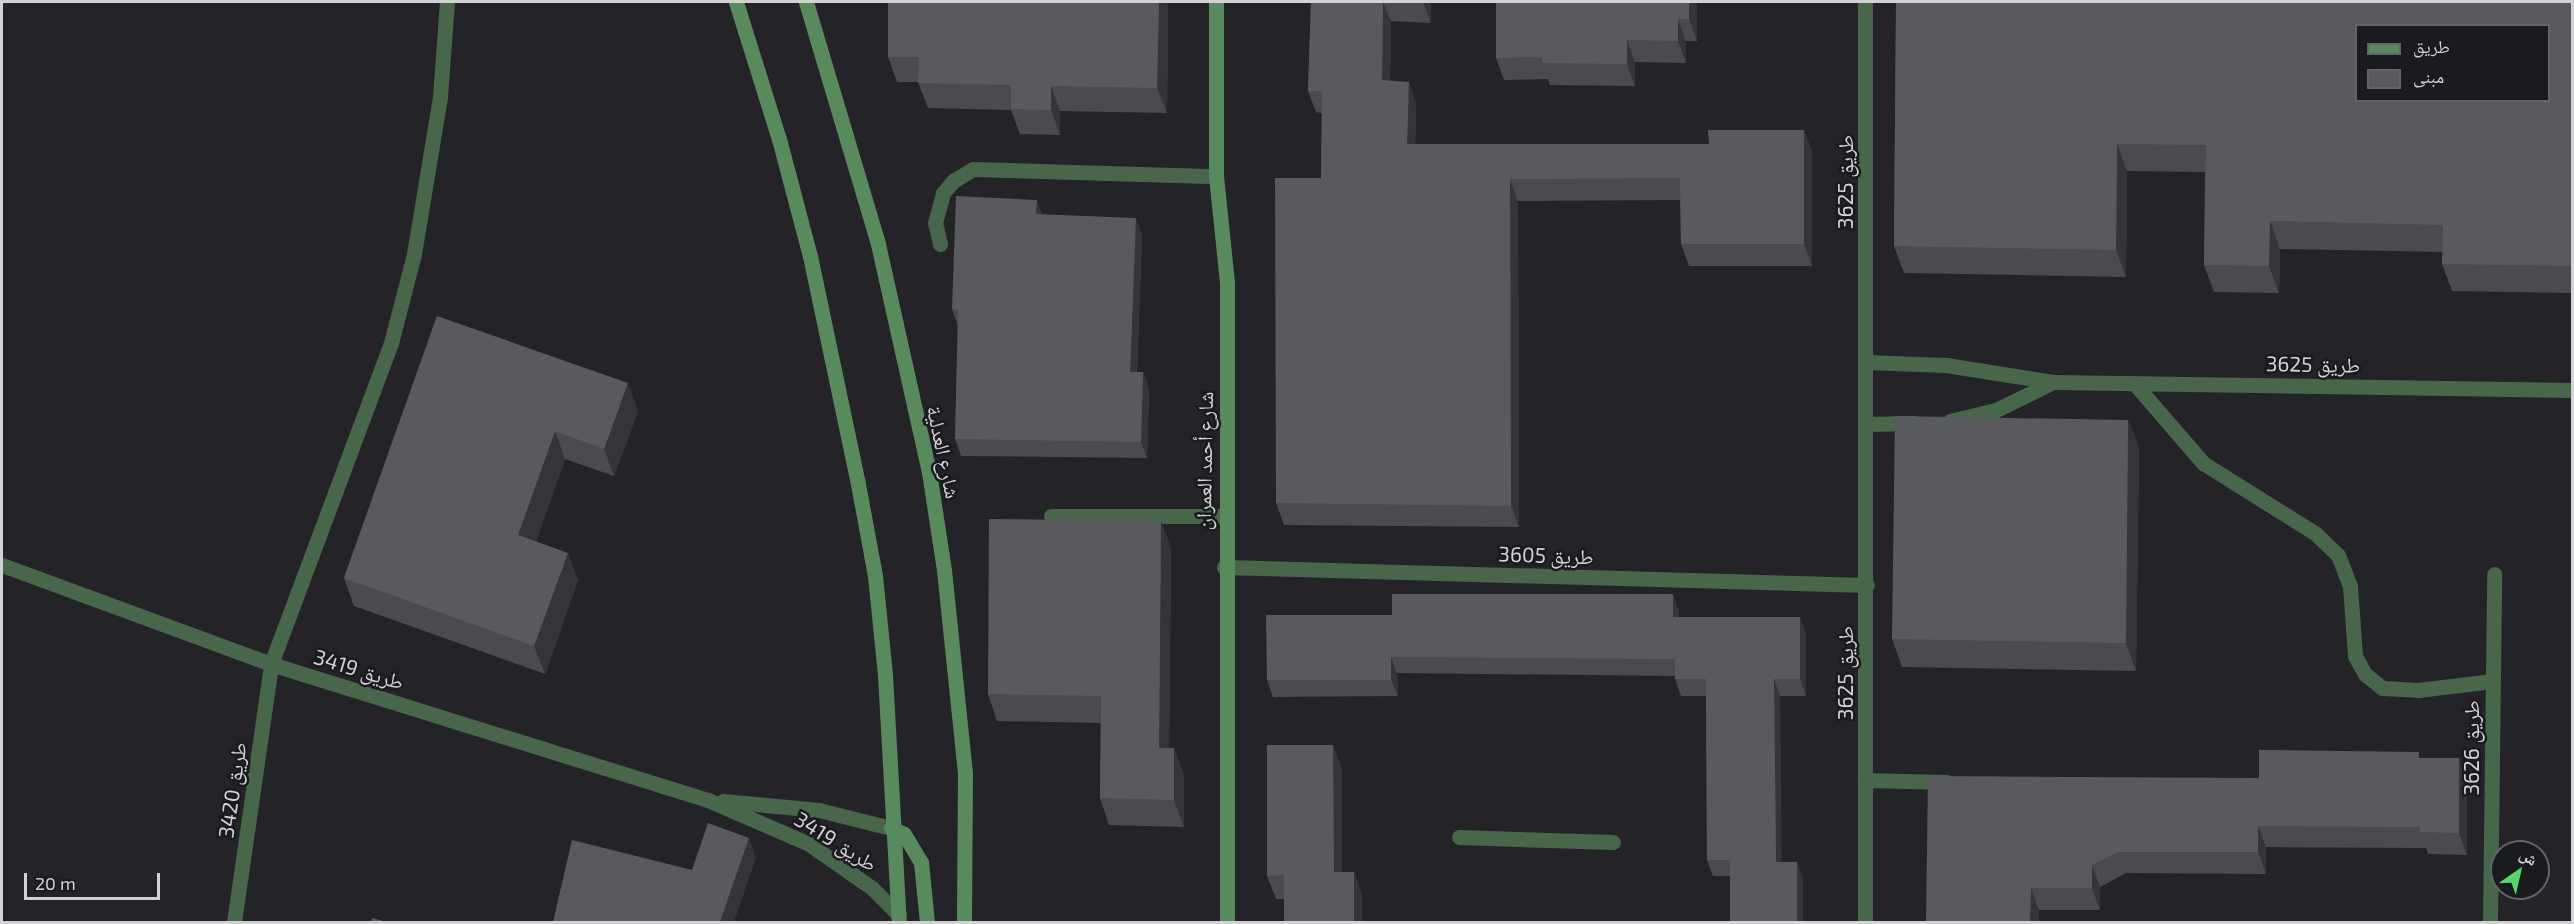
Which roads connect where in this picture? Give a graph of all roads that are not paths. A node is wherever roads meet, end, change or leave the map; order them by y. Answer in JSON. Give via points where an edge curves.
{"nodes":[{"id":1,"x":447,"y":2,"type":"edge"},
{"id":2,"x":736,"y":2,"type":"edge"},
{"id":3,"x":806,"y":2,"type":"edge"},
{"id":4,"x":1216,"y":2,"type":"edge"},
{"id":5,"x":1865,"y":2,"type":"edge"},
{"id":6,"x":1216,"y":176,"type":"junction"},
{"id":7,"x":940,"y":244,"type":"dead end"},
{"id":8,"x":1866,"y":362,"type":"junction"},
{"id":9,"x":2053,"y":382,"type":"junction"},
{"id":10,"x":2134,"y":383,"type":"junction"},
{"id":11,"x":2572,"y":390,"type":"edge"},
{"id":12,"x":1866,"y":424,"type":"junction"},
{"id":13,"x":1051,"y":516,"type":"dead end"},
{"id":14,"x":1225,"y":516,"type":"junction"},
{"id":15,"x":2,"y":565,"type":"edge"},
{"id":16,"x":1224,"y":567,"type":"junction"},
{"id":17,"x":2494,"y":574,"type":"dead end"},
{"id":18,"x":1867,"y":585,"type":"junction"},
{"id":19,"x":271,"y":664,"type":"junction"},
{"id":20,"x":2492,"y":681,"type":"junction"},
{"id":21,"x":1865,"y":780,"type":"junction"},
{"id":22,"x":1961,"y":782,"type":"edge"},
{"id":23,"x":708,"y":800,"type":"junction"},
{"id":24,"x":891,"y":828,"type":"junction"},
{"id":25,"x":1459,"y":837,"type":"dead end"},
{"id":26,"x":1613,"y":842,"type":"dead end"},
{"id":27,"x":899,"y":919,"type":"edge"},
{"id":28,"x":234,"y":922,"type":"edge"},
{"id":29,"x":927,"y":922,"type":"edge"},
{"id":30,"x":964,"y":922,"type":"edge"},
{"id":31,"x":1227,"y":922,"type":"edge"},
{"id":32,"x":1865,"y":922,"type":"edge"},
{"id":33,"x":2490,"y":922,"type":"edge"}],
"edges":[{"from":1,"to":19,"type":"street","name":"طريق 3420","via":[[438,108],[414,254],[391,343]]},
{"from":2,"to":24,"type":"main road","via":[[776,128],[810,256],[858,484],[885,675]]},
{"from":3,"to":30,"type":"main road","name":"شارع العدلية","via":[[878,243],[929,472],[944,570],[965,774]]},
{"from":4,"to":6,"type":"main road","name":"شارع أحمد العمران"},
{"from":5,"to":8,"type":"street","name":"طريق 3625"},
{"from":6,"to":7,"type":"street","via":[[973,169],[953,181],[943,193],[935,223]]},
{"from":6,"to":14,"type":"main road","name":"شارع أحمد العمران","via":[[1227,282]]},
{"from":8,"to":9,"type":"street","name":"طريق 3625","via":[[1957,366]]},
{"from":8,"to":12,"type":"street","name":"طريق 3625"},
{"from":9,"to":10,"type":"street","name":"طريق 3625"},
{"from":9,"to":12,"type":"street","name":"طريق 3625","via":[[1996,410],[1931,423]]},
{"from":10,"to":11,"type":"street","name":"طريق 3625"},
{"from":10,"to":20,"type":"street","via":[[2203,463],[2316,534],[2338,555],[2350,585],[2355,656],[2366,674],[2382,688],[2418,690]]},
{"from":12,"to":18,"type":"street","name":"طريق 3625"},
{"from":13,"to":14,"type":"street"},
{"from":14,"to":16,"type":"main road","name":"شارع أحمد العمران"},
{"from":15,"to":19,"type":"street","name":"طريق 3419"},
{"from":16,"to":18,"type":"street","name":"طريق 3605"},
{"from":16,"to":31,"type":"main road","name":"شارع أحمد العمران"},
{"from":17,"to":20,"type":"street","name":"طريق 3626"},
{"from":18,"to":21,"type":"street","name":"طريق 3625"},
{"from":19,"to":23,"type":"street","name":"طريق 3419"},
{"from":19,"to":28,"type":"street","name":"طريق 3420"},
{"from":20,"to":33,"type":"street","name":"طريق 3626"},
{"from":21,"to":22,"type":"street"},
{"from":21,"to":32,"type":"street","name":"طريق 3625"},
{"from":23,"to":24,"type":"street","name":"طريق 3419","via":[[819,810]]},
{"from":23,"to":27,"type":"street","name":"طريق 3419","via":[[808,844],[872,888]]},
{"from":24,"to":27,"type":"main road"},
{"from":24,"to":29,"type":"main road","via":[[904,834],[921,862]]},
{"from":25,"to":26,"type":"street"}]}
